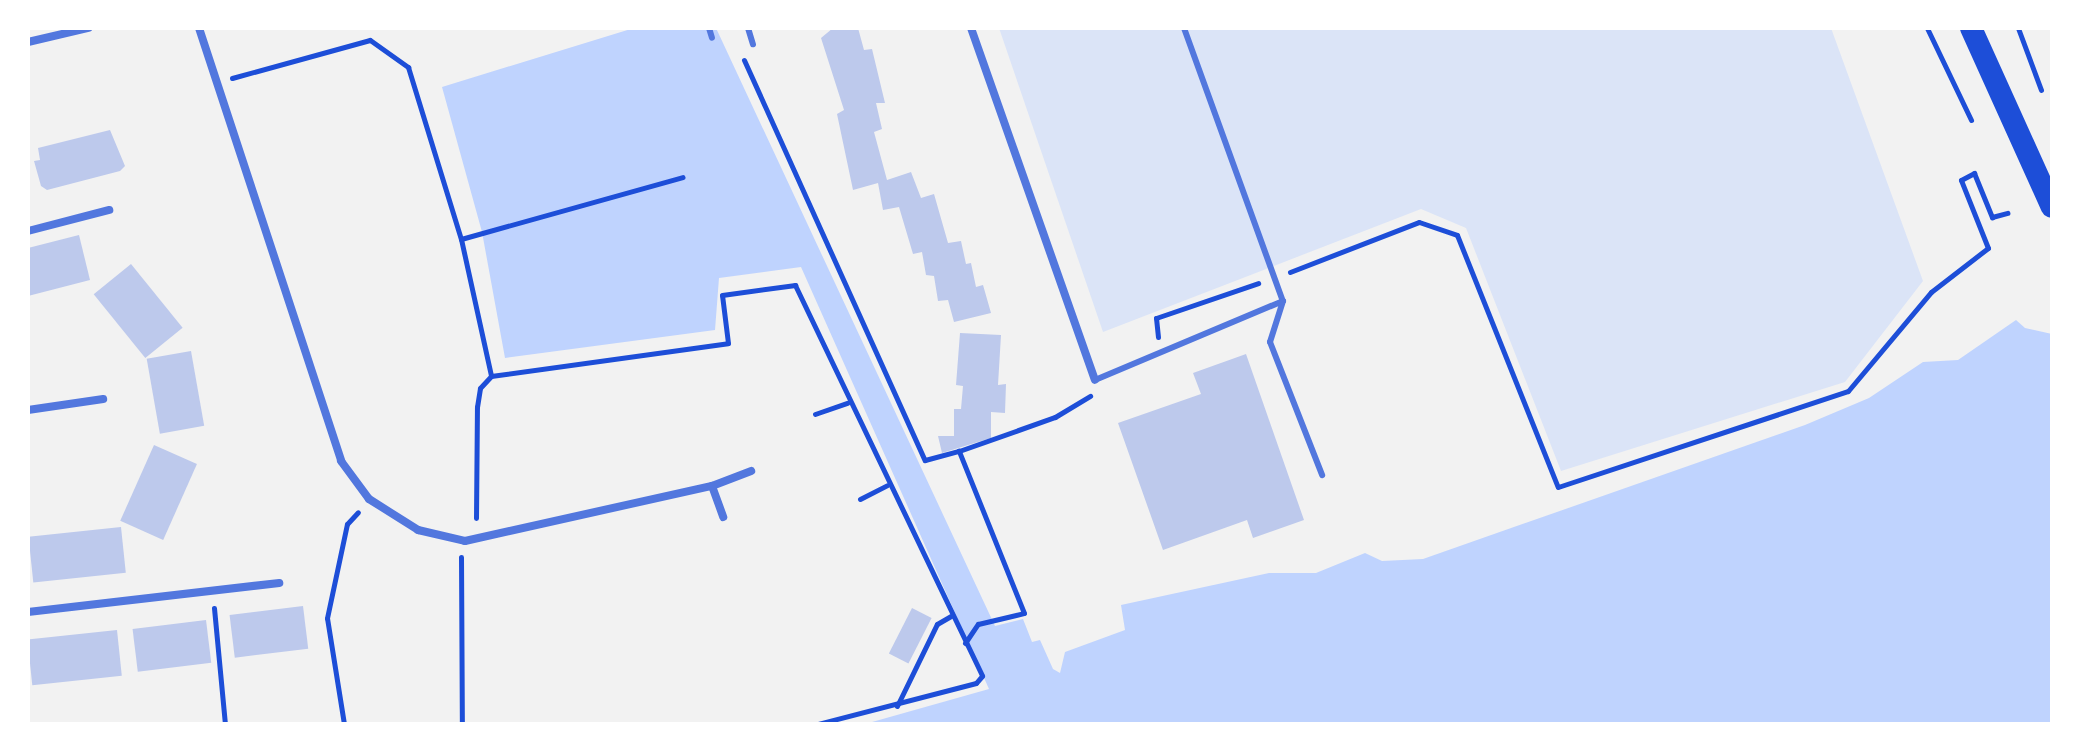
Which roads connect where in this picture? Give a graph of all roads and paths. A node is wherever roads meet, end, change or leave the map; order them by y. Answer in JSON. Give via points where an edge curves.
{"nodes":[{"id":1,"x":88,"y":28,"type":"edge"},
{"id":2,"x":199,"y":28,"type":"edge"},
{"id":3,"x":709,"y":28,"type":"edge"},
{"id":4,"x":748,"y":28,"type":"edge"},
{"id":5,"x":971,"y":28,"type":"edge"},
{"id":6,"x":1184,"y":28,"type":"edge"},
{"id":7,"x":1927,"y":28,"type":"edge"},
{"id":8,"x":1971,"y":28,"type":"edge"},
{"id":9,"x":2018,"y":28,"type":"edge"},
{"id":10,"x":712,"y":38,"type":"dead end"},
{"id":11,"x":28,"y":42,"type":"edge"},
{"id":12,"x":753,"y":44,"type":"joint"},
{"id":13,"x":220,"y":81,"type":"junction"},
{"id":14,"x":2041,"y":90,"type":"dead end"},
{"id":15,"x":1971,"y":120,"type":"dead end"},
{"id":16,"x":683,"y":177,"type":"dead end"},
{"id":17,"x":2052,"y":207,"type":"edge"},
{"id":18,"x":109,"y":210,"type":"dead end"},
{"id":19,"x":2007,"y":213,"type":"dead end"},
{"id":20,"x":28,"y":231,"type":"edge"},
{"id":21,"x":461,"y":239,"type":"junction"},
{"id":22,"x":1275,"y":277,"type":"junction"},
{"id":23,"x":1283,"y":301,"type":"junction"},
{"id":24,"x":1159,"y":353,"type":"junction"},
{"id":25,"x":491,"y":376,"type":"junction"},
{"id":26,"x":1095,"y":380,"type":"junction"},
{"id":27,"x":103,"y":399,"type":"dead end"},
{"id":28,"x":847,"y":403,"type":"junction"},
{"id":29,"x":28,"y":410,"type":"edge"},
{"id":30,"x":815,"y":414,"type":"dead end"},
{"id":31,"x":959,"y":451,"type":"junction"},
{"id":32,"x":751,"y":471,"type":"dead end"},
{"id":33,"x":1322,"y":475,"type":"dead end"},
{"id":34,"x":887,"y":485,"type":"junction"},
{"id":35,"x":712,"y":486,"type":"junction"},
{"id":36,"x":369,"y":499,"type":"junction"},
{"id":37,"x":860,"y":499,"type":"dead end"},
{"id":38,"x":723,"y":517,"type":"dead end"},
{"id":39,"x":499,"y":535,"type":"junction"},
{"id":40,"x":465,"y":541,"type":"junction"},
{"id":41,"x":279,"y":583,"type":"dead end"},
{"id":42,"x":212,"y":591,"type":"junction"},
{"id":43,"x":28,"y":612,"type":"edge"},
{"id":44,"x":951,"y":616,"type":"junction"},
{"id":45,"x":967,"y":642,"type":"junction"},
{"id":46,"x":897,"y":706,"type":"junction"},
{"id":47,"x":225,"y":724,"type":"edge"},
{"id":48,"x":344,"y":724,"type":"edge"},
{"id":49,"x":462,"y":724,"type":"edge"},
{"id":50,"x":817,"y":724,"type":"edge"}],
"edges":[{"from":1,"to":11,"type":"street"},
{"from":2,"to":13,"type":"street"},
{"from":3,"to":10,"type":"lane"},
{"from":4,"to":12,"type":"lane"},
{"from":5,"to":26,"type":"street"},
{"from":6,"to":22,"type":"lane"},
{"from":7,"to":15,"type":"path"},
{"from":8,"to":17,"type":"highway"},
{"from":9,"to":14,"type":"path"},
{"from":12,"to":31,"type":"path","via":[[741,53],[925,460]]},
{"from":13,"to":21,"type":"path","via":[[370,40],[408,67]]},
{"from":13,"to":36,"type":"street","via":[[341,461]]},
{"from":16,"to":21,"type":"path"},
{"from":18,"to":20,"type":"street"},
{"from":19,"to":22,"type":"path","via":[[1992,217],[1974,173],[1961,180],[1988,248],[1931,292],[1848,391],[1558,487],[1457,235],[1419,222]]},
{"from":21,"to":25,"type":"path"},
{"from":22,"to":23,"type":"lane"},
{"from":22,"to":24,"type":"path","via":[[1156,318]]},
{"from":23,"to":24,"type":"lane"},
{"from":23,"to":33,"type":"lane","via":[[1270,342]]},
{"from":24,"to":26,"type":"lane"},
{"from":25,"to":28,"type":"path","via":[[728,343],[722,295],[795,285]]},
{"from":25,"to":39,"type":"path","via":[[480,388],[477,407],[475,517]]},
{"from":26,"to":31,"type":"path","via":[[1088,402]]},
{"from":27,"to":29,"type":"street"},
{"from":28,"to":30,"type":"path"},
{"from":28,"to":34,"type":"path"},
{"from":31,"to":45,"type":"path","via":[[1024,613],[978,624]]},
{"from":32,"to":35,"type":"street"},
{"from":34,"to":37,"type":"path"},
{"from":34,"to":44,"type":"path"},
{"from":35,"to":38,"type":"street"},
{"from":35,"to":39,"type":"street"},
{"from":36,"to":40,"type":"street","via":[[418,530]]},
{"from":36,"to":48,"type":"path","via":[[347,524],[327,618]]},
{"from":39,"to":40,"type":"street"},
{"from":40,"to":49,"type":"path","via":[[458,570]]},
{"from":41,"to":42,"type":"street"},
{"from":42,"to":43,"type":"street"},
{"from":42,"to":47,"type":"path"},
{"from":44,"to":45,"type":"path"},
{"from":44,"to":46,"type":"path","via":[[937,624]]},
{"from":45,"to":46,"type":"path","via":[[982,676],[976,683]]},
{"from":46,"to":50,"type":"path"}]}
